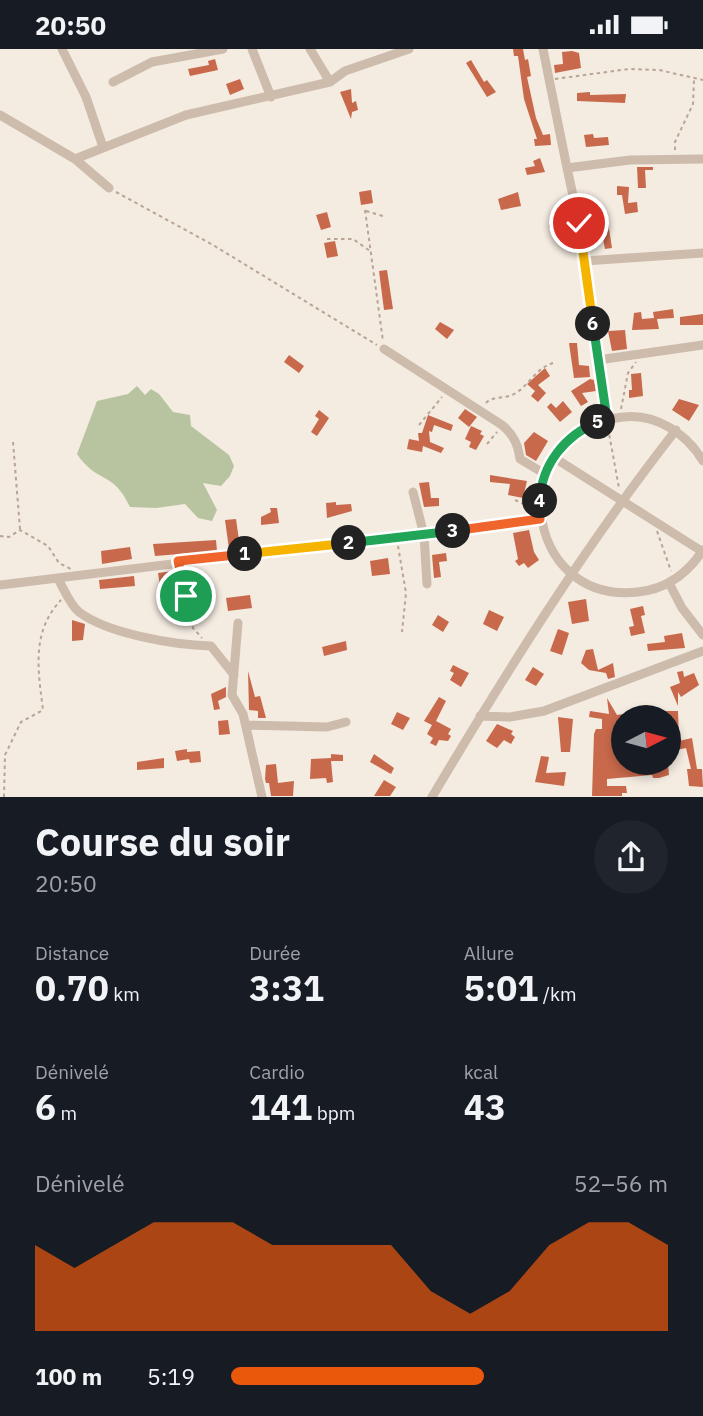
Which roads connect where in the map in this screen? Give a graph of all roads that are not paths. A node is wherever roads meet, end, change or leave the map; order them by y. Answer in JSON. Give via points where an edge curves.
{"nodes":[{"id":1,"x":62,"y":49,"type":"edge"},
{"id":2,"x":223,"y":49,"type":"edge"},
{"id":3,"x":252,"y":49,"type":"edge"},
{"id":4,"x":310,"y":49,"type":"edge"},
{"id":5,"x":407,"y":49,"type":"edge"},
{"id":6,"x":543,"y":49,"type":"edge"},
{"id":7,"x":113,"y":82,"type":"dead end"},
{"id":8,"x":331,"y":82,"type":"junction"},
{"id":9,"x":271,"y":97,"type":"junction"},
{"id":10,"x":0,"y":115,"type":"edge"},
{"id":11,"x":103,"y":147,"type":"junction"},
{"id":12,"x":75,"y":159,"type":"junction"},
{"id":13,"x":703,"y":159,"type":"edge"},
{"id":14,"x":567,"y":168,"type":"junction"},
{"id":15,"x":108,"y":188,"type":"road end"},
{"id":16,"x":703,"y":253,"type":"edge"},
{"id":17,"x":584,"y":261,"type":"junction"},
{"id":18,"x":703,"y":345,"type":"edge"},
{"id":19,"x":384,"y":349,"type":"road end"},
{"id":20,"x":598,"y":360,"type":"junction"},
{"id":21,"x":607,"y":419,"type":"junction"},
{"id":22,"x":676,"y":430,"type":"junction"},
{"id":23,"x":553,"y":457,"type":"junction"},
{"id":24,"x":703,"y":461,"type":"edge"},
{"id":25,"x":545,"y":474,"type":"junction"},
{"id":26,"x":413,"y":492,"type":"dead end"},
{"id":27,"x":622,"y":499,"type":"junction"},
{"id":28,"x":540,"y":515,"type":"junction"},
{"id":29,"x":424,"y":535,"type":"junction"},
{"id":30,"x":703,"y":551,"type":"edge"},
{"id":31,"x":572,"y":574,"type":"junction"},
{"id":32,"x":58,"y":579,"type":"junction"},
{"id":33,"x":669,"y":583,"type":"junction"},
{"id":34,"x":427,"y":584,"type":"dead end"},
{"id":35,"x":0,"y":585,"type":"edge"},
{"id":36,"x":238,"y":623,"type":"dead end"},
{"id":37,"x":703,"y":635,"type":"edge"},
{"id":38,"x":703,"y":651,"type":"edge"},
{"id":39,"x":234,"y":675,"type":"junction"},
{"id":40,"x":480,"y":716,"type":"junction"},
{"id":41,"x":346,"y":722,"type":"dead end"},
{"id":42,"x":246,"y":725,"type":"junction"},
{"id":43,"x":262,"y":796,"type":"edge"},
{"id":44,"x":432,"y":796,"type":"edge"}],
"edges":[{"from":1,"to":11,"type":"street","via":[[86,97]]},
{"from":2,"to":7,"type":"street","via":[[152,62]]},
{"from":3,"to":9,"type":"street"},
{"from":4,"to":8,"type":"street"},
{"from":5,"to":8,"type":"street","via":[[345,71]]},
{"from":6,"to":14,"type":"street"},
{"from":8,"to":9,"type":"street"},
{"from":9,"to":11,"type":"street","via":[[186,115]]},
{"from":10,"to":12,"type":"street"},
{"from":11,"to":12,"type":"street"},
{"from":12,"to":15,"type":"street"},
{"from":13,"to":14,"type":"street","via":[[630,160]]},
{"from":14,"to":17,"type":"street"},
{"from":16,"to":17,"type":"street"},
{"from":17,"to":20,"type":"street"},
{"from":18,"to":20,"type":"street"},
{"from":19,"to":25,"type":"street","via":[[502,425],[518,445],[520,459]]},
{"from":20,"to":21,"type":"street"},
{"from":21,"to":22,"type":"street","via":[[654,420]]},
{"from":21,"to":23,"type":"street","via":[[586,427]]},
{"from":22,"to":24,"type":"street"},
{"from":22,"to":27,"type":"street"},
{"from":23,"to":25,"type":"street"},
{"from":23,"to":27,"type":"street"},
{"from":25,"to":28,"type":"street"},
{"from":26,"to":29,"type":"street"},
{"from":27,"to":30,"type":"street"},
{"from":27,"to":31,"type":"street"},
{"from":28,"to":29,"type":"street"},
{"from":28,"to":31,"type":"street","via":[[555,555]]},
{"from":29,"to":32,"type":"street","via":[[173,561]]},
{"from":29,"to":34,"type":"street"},
{"from":30,"to":33,"type":"street","via":[[688,570]]},
{"from":31,"to":33,"type":"street","via":[[607,590],[628,593]]},
{"from":31,"to":40,"type":"street"},
{"from":32,"to":35,"type":"street"},
{"from":32,"to":39,"type":"street","via":[[76,611],[102,625],[211,646]]},
{"from":33,"to":37,"type":"street"},
{"from":36,"to":39,"type":"street"},
{"from":38,"to":40,"type":"street","via":[[544,711]]},
{"from":39,"to":42,"type":"street","via":[[232,695]]},
{"from":40,"to":44,"type":"street"},
{"from":41,"to":42,"type":"street","via":[[327,727]]},
{"from":42,"to":43,"type":"street"}]}
